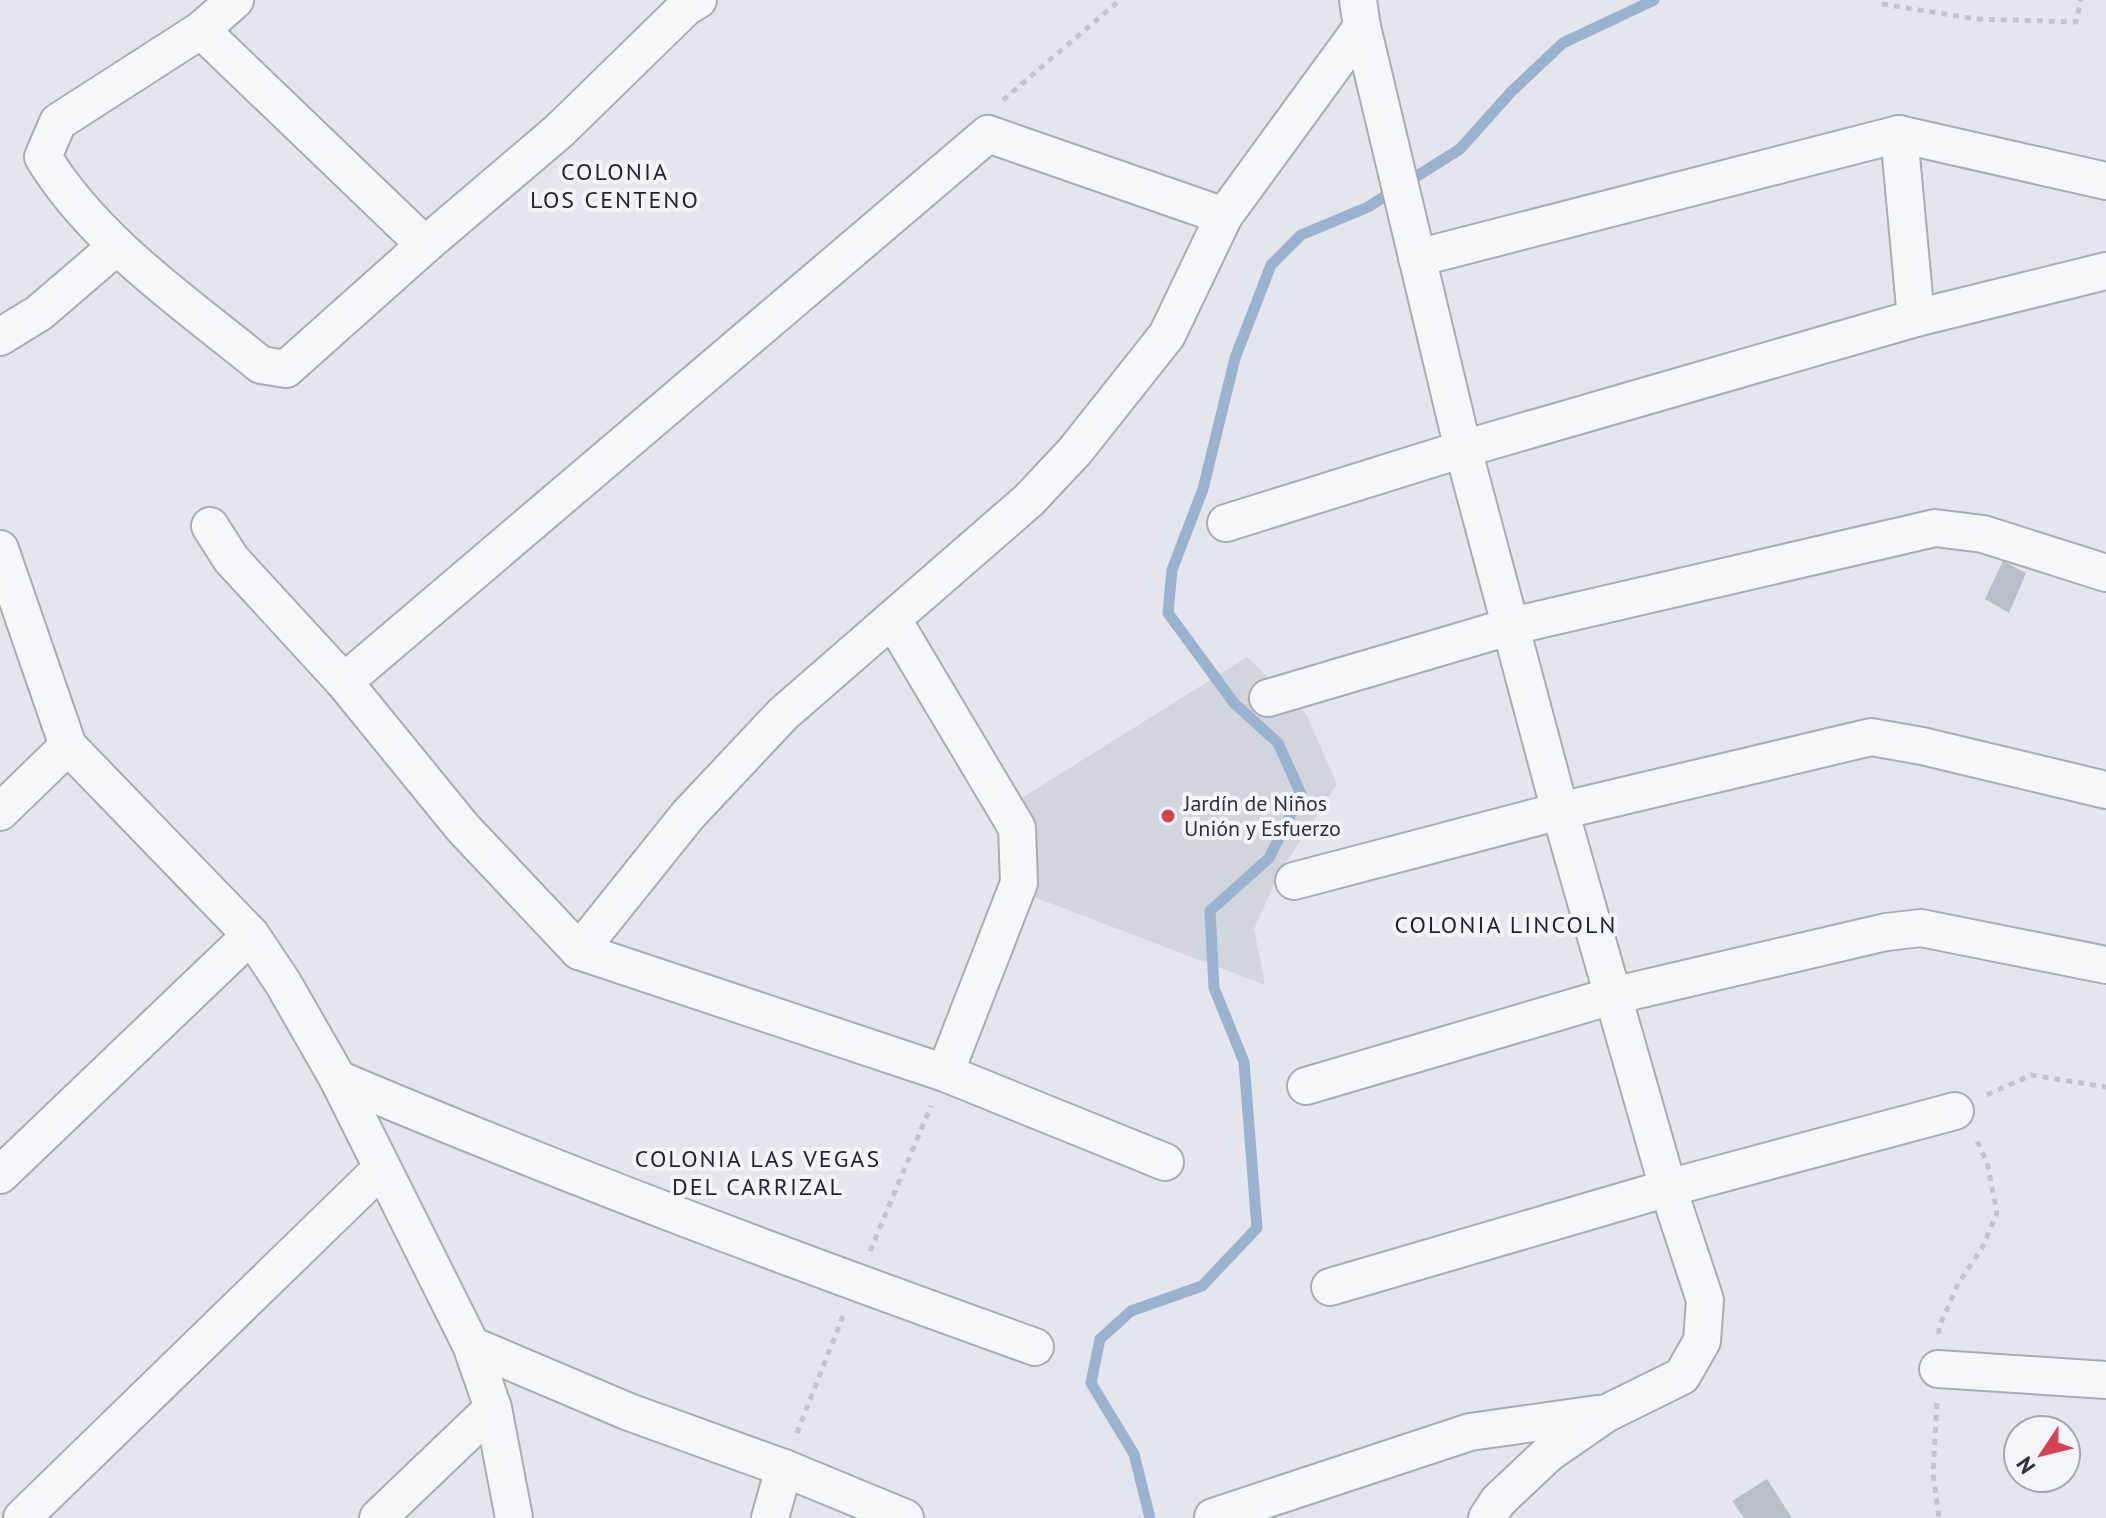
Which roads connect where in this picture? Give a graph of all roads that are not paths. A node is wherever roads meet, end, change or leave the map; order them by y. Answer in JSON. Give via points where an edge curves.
{"nodes":[{"id":1,"x":235,"y":0,"type":"edge"},
{"id":2,"x":688,"y":2,"type":"edge"},
{"id":3,"x":1360,"y":14,"type":"edge"},
{"id":4,"x":201,"y":30,"type":"junction"},
{"id":5,"x":1899,"y":134,"type":"junction"},
{"id":6,"x":2106,"y":181,"type":"edge"},
{"id":7,"x":1224,"y":216,"type":"junction"},
{"id":8,"x":1414,"y":244,"type":"junction"},
{"id":9,"x":425,"y":245,"type":"junction"},
{"id":10,"x":117,"y":246,"type":"junction"},
{"id":11,"x":2106,"y":271,"type":"edge"},
{"id":12,"x":1916,"y":318,"type":"junction"},
{"id":13,"x":0,"y":337,"type":"edge"},
{"id":14,"x":1463,"y":449,"type":"junction"},
{"id":15,"x":1226,"y":523,"type":"dead end"},
{"id":16,"x":210,"y":526,"type":"dead end"},
{"id":17,"x":0,"y":549,"type":"edge"},
{"id":18,"x":2106,"y":573,"type":"edge"},
{"id":19,"x":893,"y":620,"type":"junction"},
{"id":20,"x":1512,"y":626,"type":"junction"},
{"id":21,"x":344,"y":682,"type":"junction"},
{"id":22,"x":1268,"y":698,"type":"dead end"},
{"id":23,"x":68,"y":746,"type":"junction"},
{"id":24,"x":2106,"y":790,"type":"edge"},
{"id":25,"x":1560,"y":811,"type":"junction"},
{"id":26,"x":0,"y":812,"type":"edge"},
{"id":27,"x":1294,"y":881,"type":"dead end"},
{"id":28,"x":251,"y":935,"type":"junction"},
{"id":29,"x":579,"y":951,"type":"junction"},
{"id":30,"x":2106,"y":965,"type":"edge"},
{"id":31,"x":1612,"y":996,"type":"junction"},
{"id":32,"x":945,"y":1073,"type":"junction"},
{"id":33,"x":338,"y":1079,"type":"junction"},
{"id":34,"x":1306,"y":1086,"type":"dead end"},
{"id":35,"x":1955,"y":1111,"type":"road end"},
{"id":36,"x":1165,"y":1162,"type":"dead end"},
{"id":37,"x":382,"y":1168,"type":"junction"},
{"id":38,"x":0,"y":1175,"type":"edge"},
{"id":39,"x":1668,"y":1188,"type":"junction"},
{"id":40,"x":1330,"y":1287,"type":"dead end"},
{"id":41,"x":471,"y":1345,"type":"junction"},
{"id":42,"x":1035,"y":1347,"type":"dead end"},
{"id":43,"x":1938,"y":1369,"type":"road end"},
{"id":44,"x":2106,"y":1380,"type":"edge"},
{"id":45,"x":493,"y":1408,"type":"junction"},
{"id":46,"x":1607,"y":1413,"type":"junction"},
{"id":47,"x":784,"y":1468,"type":"junction"},
{"id":48,"x":1213,"y":1517,"type":"edge"},
{"id":49,"x":22,"y":1518,"type":"edge"},
{"id":50,"x":378,"y":1518,"type":"edge"},
{"id":51,"x":514,"y":1518,"type":"edge"},
{"id":52,"x":770,"y":1518,"type":"edge"},
{"id":53,"x":905,"y":1518,"type":"edge"},
{"id":54,"x":1487,"y":1518,"type":"edge"}],
"edges":[{"from":1,"to":4,"type":"street"},
{"from":2,"to":9,"type":"street","via":[[559,131]]},
{"from":3,"to":7,"type":"street"},
{"from":3,"to":8,"type":"street"},
{"from":4,"to":9,"type":"street"},
{"from":4,"to":10,"type":"street","via":[[58,122],[43,157],[58,182]]},
{"from":5,"to":6,"type":"street"},
{"from":5,"to":8,"type":"street"},
{"from":5,"to":12,"type":"street"},
{"from":7,"to":19,"type":"street","via":[[1167,335],[1075,451],[1029,500]]},
{"from":7,"to":21,"type":"street","via":[[988,134]]},
{"from":8,"to":14,"type":"street"},
{"from":9,"to":10,"type":"street","via":[[286,369],[261,365]]},
{"from":10,"to":13,"type":"street","via":[[39,313]]},
{"from":11,"to":12,"type":"street"},
{"from":12,"to":14,"type":"street"},
{"from":14,"to":15,"type":"street"},
{"from":14,"to":20,"type":"street"},
{"from":16,"to":21,"type":"street","via":[[231,559]]},
{"from":17,"to":23,"type":"street"},
{"from":18,"to":20,"type":"street","via":[[1983,534],[1935,528]]},
{"from":19,"to":29,"type":"street","via":[[783,714],[688,815]]},
{"from":19,"to":32,"type":"street","via":[[1017,828],[1019,883]]},
{"from":20,"to":22,"type":"street"},
{"from":20,"to":25,"type":"street"},
{"from":21,"to":29,"type":"street","via":[[463,828]]},
{"from":23,"to":26,"type":"street"},
{"from":23,"to":28,"type":"street"},
{"from":24,"to":25,"type":"street","via":[[1871,737]]},
{"from":25,"to":27,"type":"street"},
{"from":25,"to":31,"type":"street"},
{"from":28,"to":33,"type":"street"},
{"from":28,"to":38,"type":"street"},
{"from":29,"to":32,"type":"street"},
{"from":30,"to":31,"type":"street","via":[[1921,928]]},
{"from":31,"to":34,"type":"street"},
{"from":31,"to":39,"type":"street"},
{"from":32,"to":36,"type":"street"},
{"from":33,"to":37,"type":"street"},
{"from":33,"to":42,"type":"street","via":[[856,1283]]},
{"from":35,"to":39,"type":"street"},
{"from":37,"to":41,"type":"street"},
{"from":37,"to":49,"type":"street"},
{"from":39,"to":40,"type":"street"},
{"from":39,"to":46,"type":"street","via":[[1705,1300],[1702,1341],[1682,1376]]},
{"from":41,"to":45,"type":"street"},
{"from":41,"to":47,"type":"street","via":[[629,1412]]},
{"from":43,"to":44,"type":"street"},
{"from":45,"to":50,"type":"street"},
{"from":45,"to":51,"type":"street"},
{"from":46,"to":48,"type":"street","via":[[1470,1432]]},
{"from":46,"to":54,"type":"street","via":[[1549,1453]]},
{"from":47,"to":52,"type":"street"},
{"from":47,"to":53,"type":"street"}]}
